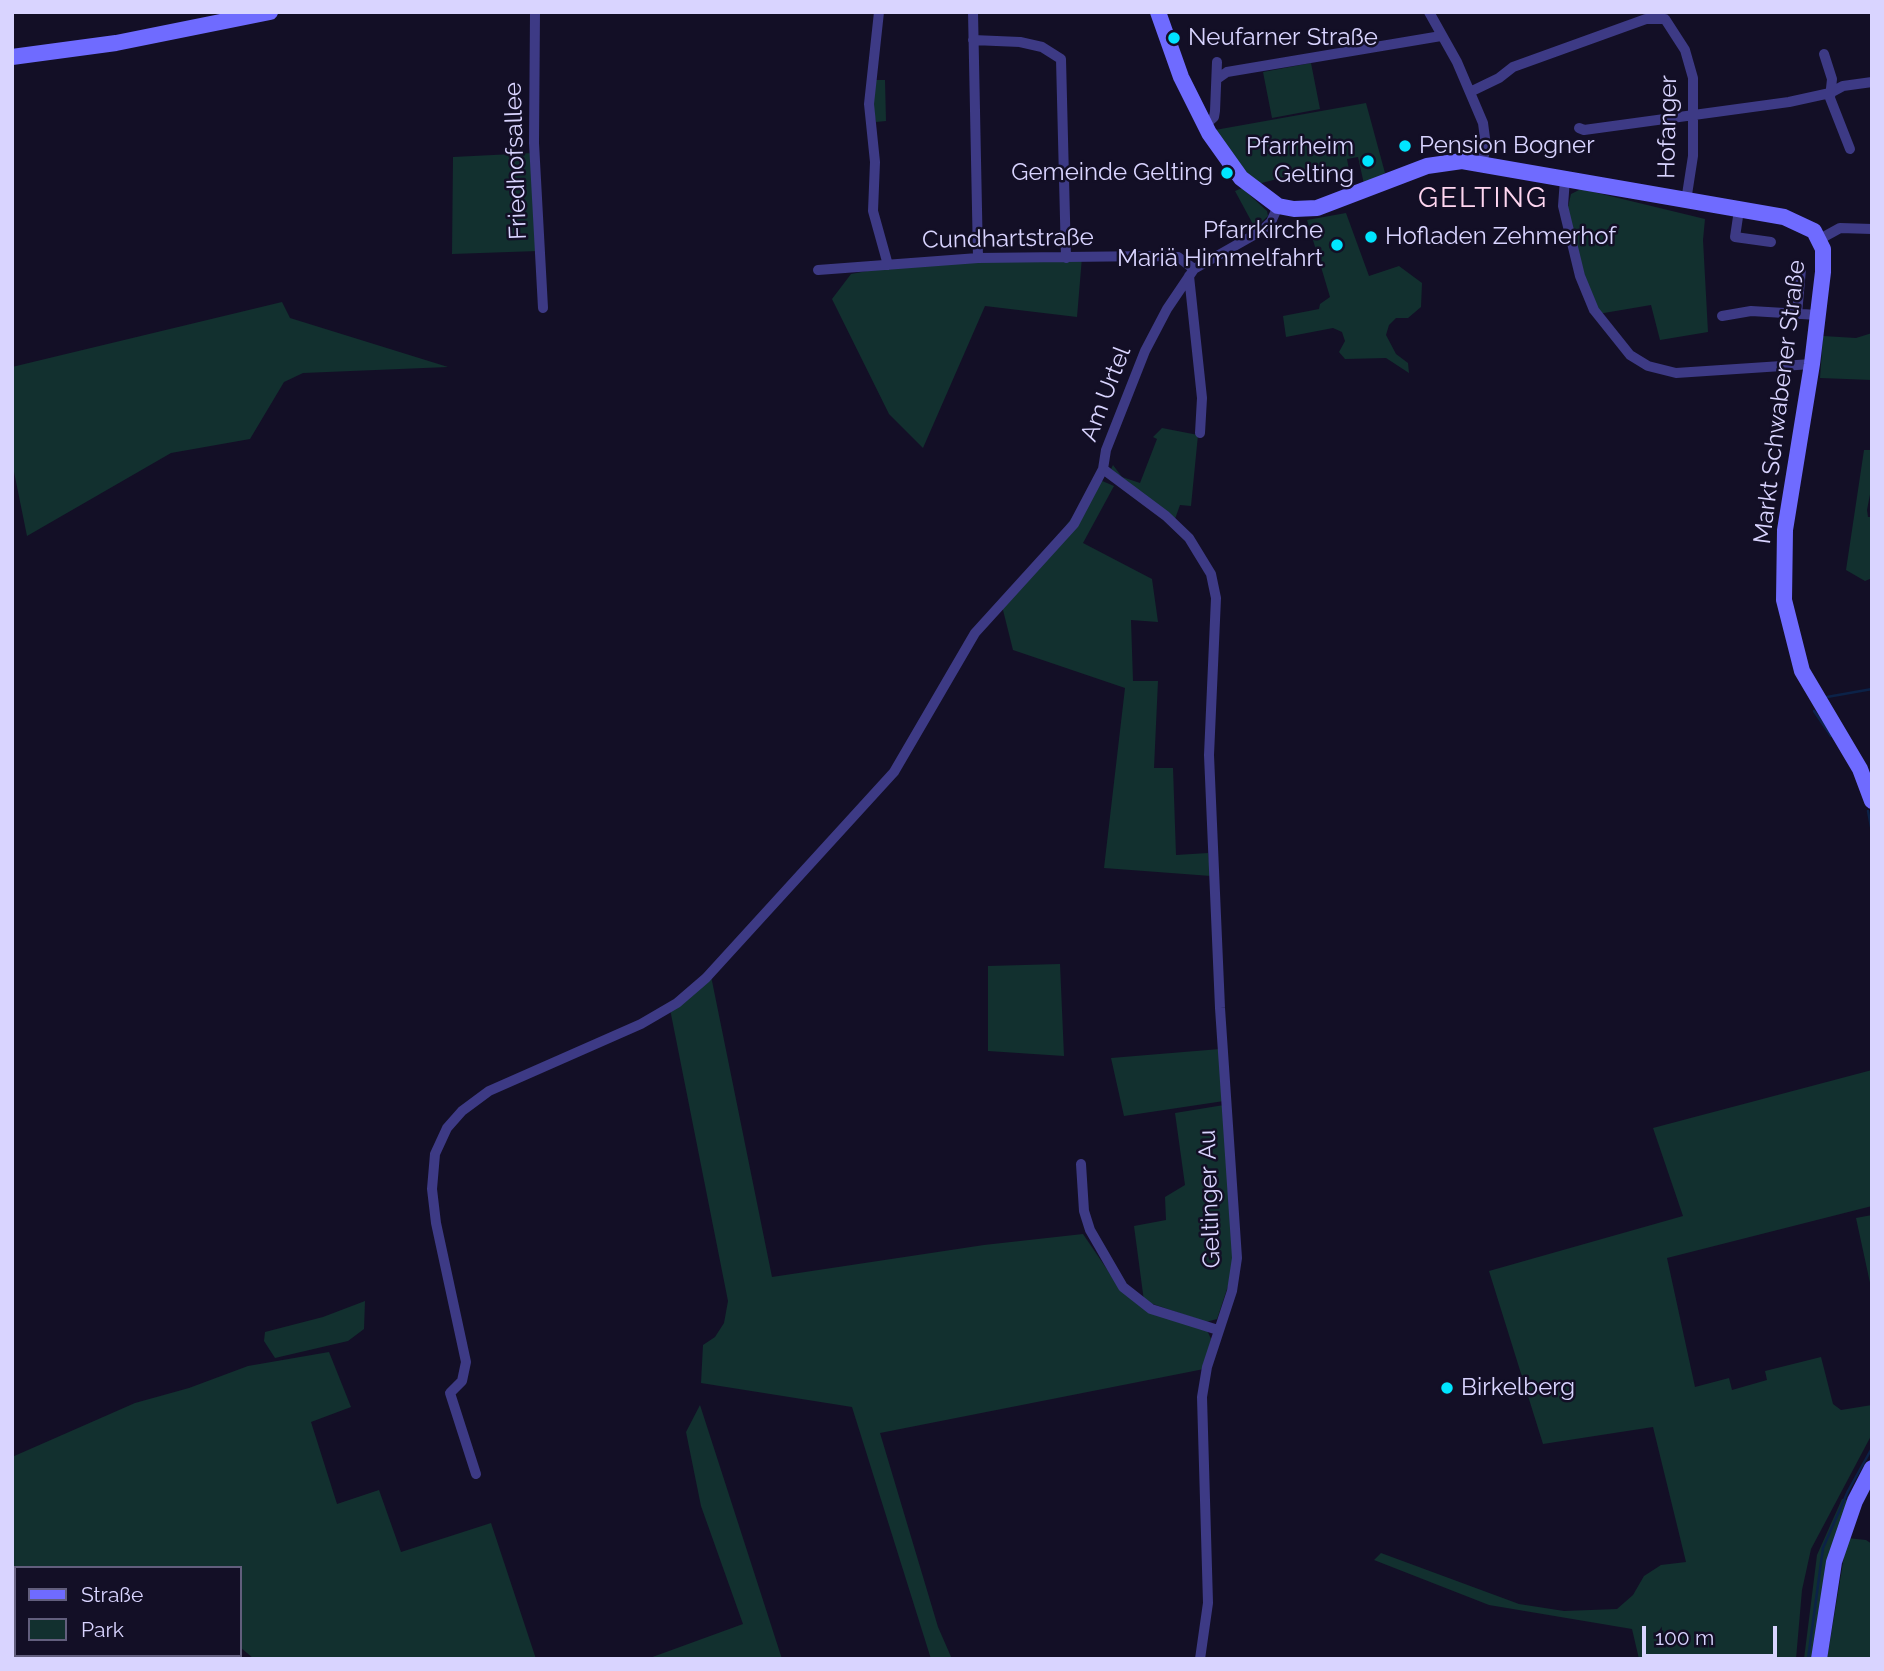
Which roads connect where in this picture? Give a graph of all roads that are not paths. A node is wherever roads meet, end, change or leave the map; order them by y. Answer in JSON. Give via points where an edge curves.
{"nodes":[{"id":1,"x":270,"y":12,"type":"edge"},
{"id":2,"x":534,"y":12,"type":"edge"},
{"id":3,"x":879,"y":12,"type":"edge"},
{"id":4,"x":973,"y":12,"type":"edge"},
{"id":5,"x":1157,"y":12,"type":"edge"},
{"id":6,"x":1429,"y":12,"type":"edge"},
{"id":7,"x":1441,"y":36,"type":"junction"},
{"id":8,"x":973,"y":40,"type":"junction"},
{"id":9,"x":1824,"y":54,"type":"dead end"},
{"id":10,"x":12,"y":57,"type":"edge"},
{"id":11,"x":1217,"y":62,"type":"dead end"},
{"id":12,"x":1217,"y":79,"type":"junction"},
{"id":13,"x":1872,"y":82,"type":"edge"},
{"id":14,"x":1470,"y":92,"type":"junction"},
{"id":15,"x":1830,"y":93,"type":"junction"},
{"id":16,"x":1693,"y":116,"type":"junction"},
{"id":17,"x":1205,"y":125,"type":"junction"},
{"id":18,"x":1578,"y":128,"type":"dead end"},
{"id":19,"x":1850,"y":149,"type":"dead end"},
{"id":20,"x":1482,"y":164,"type":"junction"},
{"id":21,"x":1565,"y":179,"type":"junction"},
{"id":22,"x":1686,"y":201,"type":"junction"},
{"id":23,"x":1278,"y":206,"type":"junction"},
{"id":24,"x":1739,"y":210,"type":"junction"},
{"id":25,"x":1872,"y":229,"type":"edge"},
{"id":26,"x":1820,"y":239,"type":"junction"},
{"id":27,"x":1771,"y":242,"type":"dead end"},
{"id":28,"x":978,"y":258,"type":"junction"},
{"id":29,"x":1066,"y":258,"type":"junction"},
{"id":30,"x":888,"y":265,"type":"junction"},
{"id":31,"x":1801,"y":269,"type":"dead end"},
{"id":32,"x":818,"y":270,"type":"dead end"},
{"id":33,"x":1191,"y":272,"type":"junction"},
{"id":34,"x":543,"y":308,"type":"dead end"},
{"id":35,"x":1797,"y":314,"type":"junction"},
{"id":36,"x":1818,"y":315,"type":"junction"},
{"id":37,"x":1722,"y":316,"type":"dead end"},
{"id":38,"x":1812,"y":364,"type":"junction"},
{"id":39,"x":1200,"y":433,"type":"dead end"},
{"id":40,"x":1103,"y":469,"type":"junction"},
{"id":41,"x":1209,"y":733,"type":"joint"},
{"id":42,"x":1872,"y":801,"type":"edge"},
{"id":43,"x":1081,"y":1164,"type":"dead end"},
{"id":44,"x":1218,"y":1330,"type":"junction"},
{"id":45,"x":1872,"y":1468,"type":"edge"},
{"id":46,"x":476,"y":1474,"type":"dead end"},
{"id":47,"x":1200,"y":1659,"type":"edge"},
{"id":48,"x":1819,"y":1659,"type":"edge"}],
"edges":[{"from":1,"to":10,"type":"main road","via":[[116,43]]},
{"from":2,"to":34,"type":"street","name":"Friedhofsallee","via":[[534,142]]},
{"from":3,"to":30,"type":"street","via":[[869,104],[875,162],[873,211]]},
{"from":4,"to":8,"type":"street"},
{"from":5,"to":17,"type":"main road"},
{"from":6,"to":7,"type":"street"},
{"from":7,"to":12,"type":"street","via":[[1227,72]]},
{"from":7,"to":14,"type":"street"},
{"from":8,"to":28,"type":"street"},
{"from":8,"to":29,"type":"street","via":[[1020,42],[1042,47],[1061,59]]},
{"from":9,"to":15,"type":"street","via":[[1832,79]]},
{"from":11,"to":12,"type":"street"},
{"from":12,"to":17,"type":"street","via":[[1214,117]]},
{"from":13,"to":15,"type":"street"},
{"from":14,"to":16,"type":"street","name":"Hofanger","via":[[1513,67],[1657,17],[1671,25],[1685,50],[1692,78]]},
{"from":14,"to":20,"type":"street","via":[[1485,135]]},
{"from":15,"to":16,"type":"street"},
{"from":15,"to":19,"type":"street"},
{"from":16,"to":18,"type":"street"},
{"from":16,"to":22,"type":"street","name":"Hofanger"},
{"from":17,"to":23,"type":"main road","via":[[1241,178]]},
{"from":20,"to":21,"type":"main road","name":"Markt Schwabener Straße"},
{"from":20,"to":23,"type":"main road","name":"Markt Schwabener Straße","via":[[1452,161],[1427,166],[1317,208]]},
{"from":21,"to":22,"type":"main road","name":"Markt Schwabener Straße"},
{"from":21,"to":38,"type":"street","via":[[1562,198],[1580,276],[1594,310],[1630,355],[1648,366],[1676,373]]},
{"from":22,"to":24,"type":"main road","name":"Markt Schwabener Straße"},
{"from":23,"to":33,"type":"street","name":"Am Urtel","via":[[1261,231]]},
{"from":24,"to":26,"type":"main road","name":"Markt Schwabener Straße","via":[[1799,222]]},
{"from":24,"to":27,"type":"street","via":[[1735,237]]},
{"from":25,"to":26,"type":"street","via":[[1840,228]]},
{"from":26,"to":36,"type":"main road","name":"Markt Schwabener Straße","via":[[1823,259]]},
{"from":28,"to":29,"type":"street","name":"Cundhartstraße"},
{"from":28,"to":30,"type":"street","name":"Cundhartstraße"},
{"from":29,"to":33,"type":"street","name":"Cundhartstraße","via":[[1178,257]]},
{"from":30,"to":32,"type":"street","name":"Cundhartstraße"},
{"from":31,"to":35,"type":"street"},
{"from":33,"to":39,"type":"street","via":[[1202,398]]},
{"from":33,"to":40,"type":"street","name":"Am Urtel","via":[[1145,351],[1106,450]]},
{"from":35,"to":36,"type":"street"},
{"from":35,"to":37,"type":"street","via":[[1751,311]]},
{"from":36,"to":38,"type":"main road","name":"Markt Schwabener Straße"},
{"from":38,"to":42,"type":"main road","name":"Markt Schwabener Straße","via":[[1785,530],[1784,600],[1801,671],[1860,769]]},
{"from":40,"to":41,"type":"street","name":"Am Urtel","via":[[1177,525],[1211,574],[1217,608]]},
{"from":40,"to":46,"type":"street","via":[[1074,524],[975,633],[894,772],[706,978],[677,1003],[641,1024],[489,1091],[447,1128],[435,1154],[432,1189],[466,1362],[462,1381],[450,1393]]},
{"from":41,"to":44,"type":"street","name":"Geltinger Au","via":[[1220,1008],[1237,1240],[1232,1291]]},
{"from":43,"to":44,"type":"street","via":[[1090,1230],[1124,1287],[1152,1309]]},
{"from":44,"to":47,"type":"street","name":"Geltinger Au","via":[[1202,1397],[1208,1603]]},
{"from":45,"to":48,"type":"main road","via":[[1854,1501],[1834,1562]]}]}
